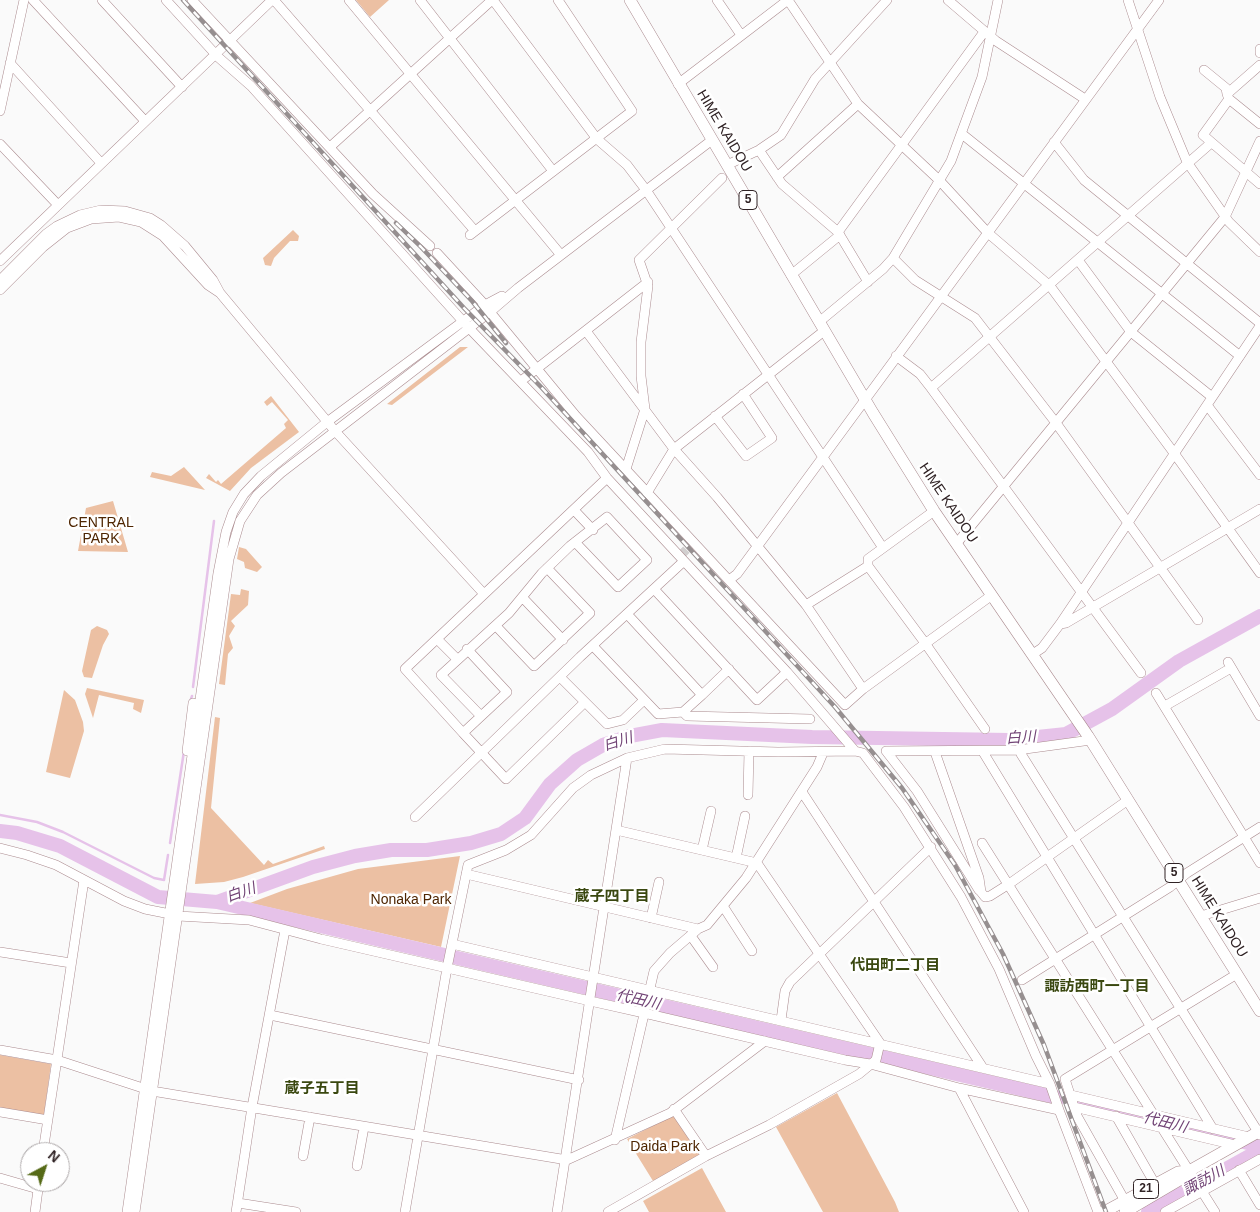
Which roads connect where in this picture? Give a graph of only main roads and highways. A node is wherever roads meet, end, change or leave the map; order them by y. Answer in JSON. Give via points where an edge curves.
{"nodes":[{"id":1,"x":630,"y":0,"type":"edge"},
{"id":2,"x":1260,"y":1011,"type":"edge"},
{"id":3,"x":1257,"y":1134,"type":"edge"},
{"id":4,"x":1192,"y":1175,"type":"junction"},
{"id":5,"x":1128,"y":1209,"type":"edge"},
{"id":6,"x":1104,"y":1212,"type":"edge"}],
"edges":[{"from":1,"to":2,"type":"main road","name":"HIME KAIDOU","number":"5","via":[[865,400],[934,511],[1078,721]]},
{"from":3,"to":4,"type":"main road","number":"21"},
{"from":4,"to":5,"type":"main road","number":"21"},
{"from":4,"to":5,"type":"main road","number":"21","via":[[1178,1172],[1155,1184]]},
{"from":5,"to":6,"type":"main road","number":"21"}]}
